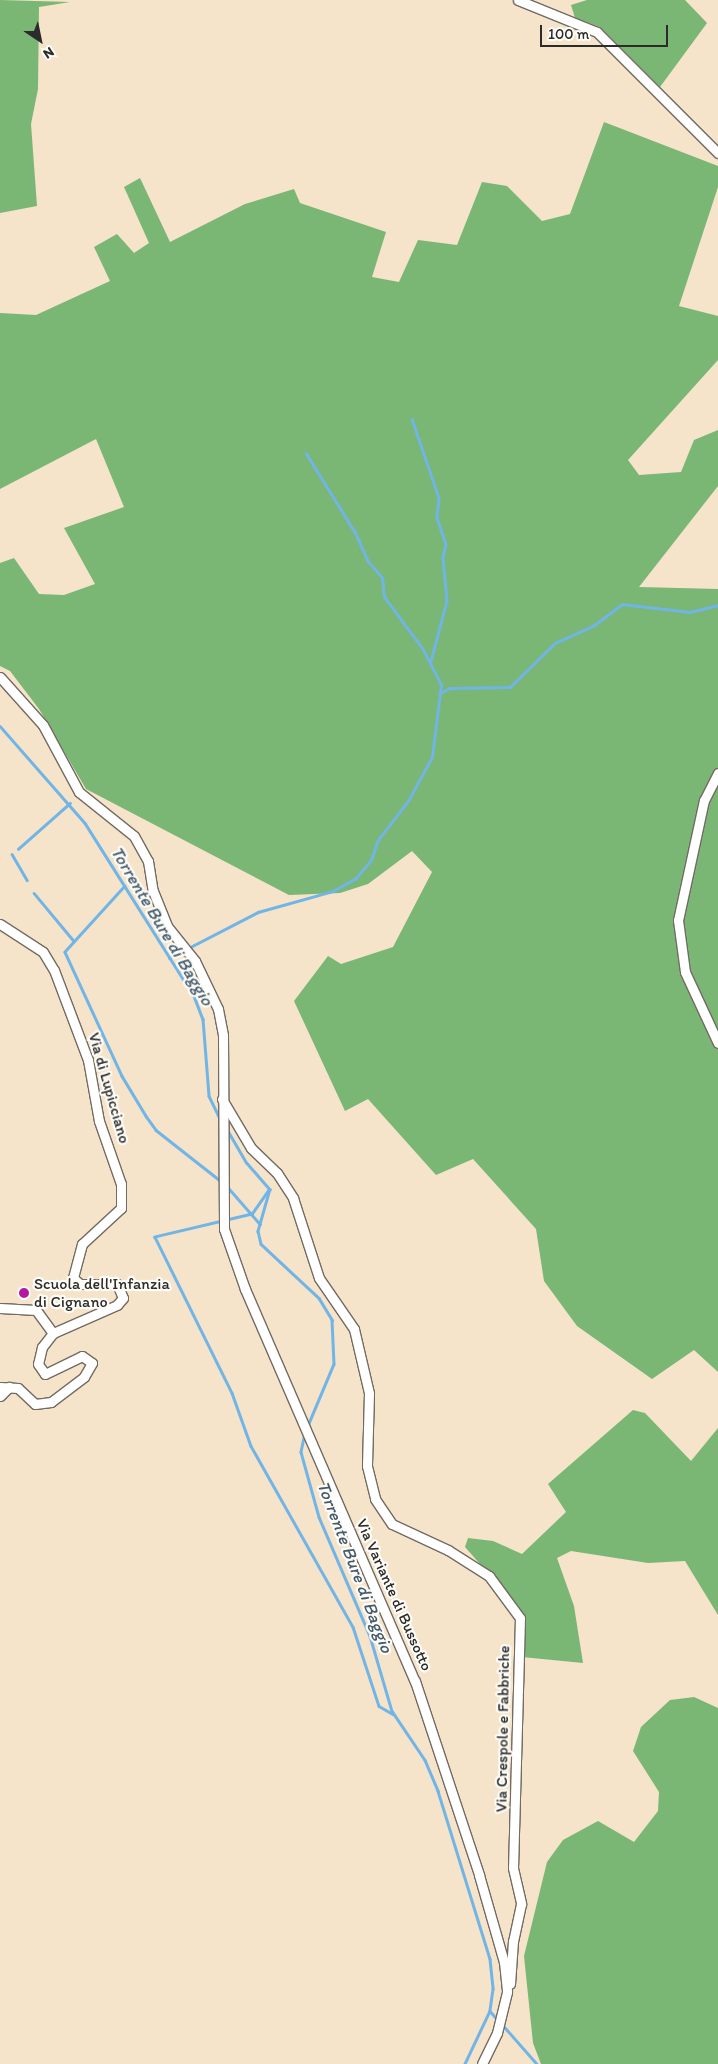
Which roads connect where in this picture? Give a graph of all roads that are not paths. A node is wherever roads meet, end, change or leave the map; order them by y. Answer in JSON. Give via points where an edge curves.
{"nodes":[{"id":1,"x":518,"y":0,"type":"edge"},
{"id":2,"x":718,"y":153,"type":"edge"},
{"id":3,"x":0,"y":676,"type":"edge"},
{"id":4,"x":718,"y":774,"type":"edge"},
{"id":5,"x":0,"y":924,"type":"edge"},
{"id":6,"x":718,"y":1043,"type":"edge"},
{"id":7,"x":222,"y":1099,"type":"junction"},
{"id":8,"x":0,"y":1308,"type":"edge"},
{"id":9,"x":53,"y":1333,"type":"junction"},
{"id":10,"x":5,"y":1387,"type":"edge"},
{"id":11,"x":0,"y":1396,"type":"edge"},
{"id":12,"x":507,"y":1992,"type":"junction"},
{"id":13,"x":482,"y":2064,"type":"edge"}],
"edges":[{"from":1,"to":2,"type":"street","via":[[597,32]]},
{"from":3,"to":7,"type":"street","via":[[42,725],[79,792],[134,836],[148,861],[153,891],[167,926],[195,961],[218,1009],[223,1035]]},
{"from":4,"to":6,"type":"street","via":[[702,809],[678,920],[685,972]]},
{"from":5,"to":9,"type":"street","name":"Via di Lupicciano","via":[[43,952],[54,970],[88,1060],[99,1120],[121,1184],[121,1208],[87,1238],[72,1273],[80,1284],[118,1284],[124,1298],[118,1305]]},
{"from":7,"to":12,"type":"street","name":"Via Variante di Bussotto","via":[[222,1211],[232,1256],[430,1720],[498,1938]]},
{"from":7,"to":12,"type":"street","name":"Via Crespole e Fabbriche","via":[[250,1148],[277,1172],[293,1198],[319,1278],[354,1329],[369,1393],[367,1466],[375,1499],[392,1524],[448,1550],[489,1576],[520,1618],[513,1868],[521,1904]]},
{"from":8,"to":9,"type":"street","via":[[36,1310]]},
{"from":9,"to":10,"type":"street","via":[[38,1358],[41,1371],[54,1374],[82,1356],[90,1359],[90,1371],[44,1404],[35,1404],[18,1388]]},
{"from":10,"to":11,"type":"street"},
{"from":12,"to":13,"type":"street","name":"Via Variante di Bussotto","via":[[497,2033]]}]}
